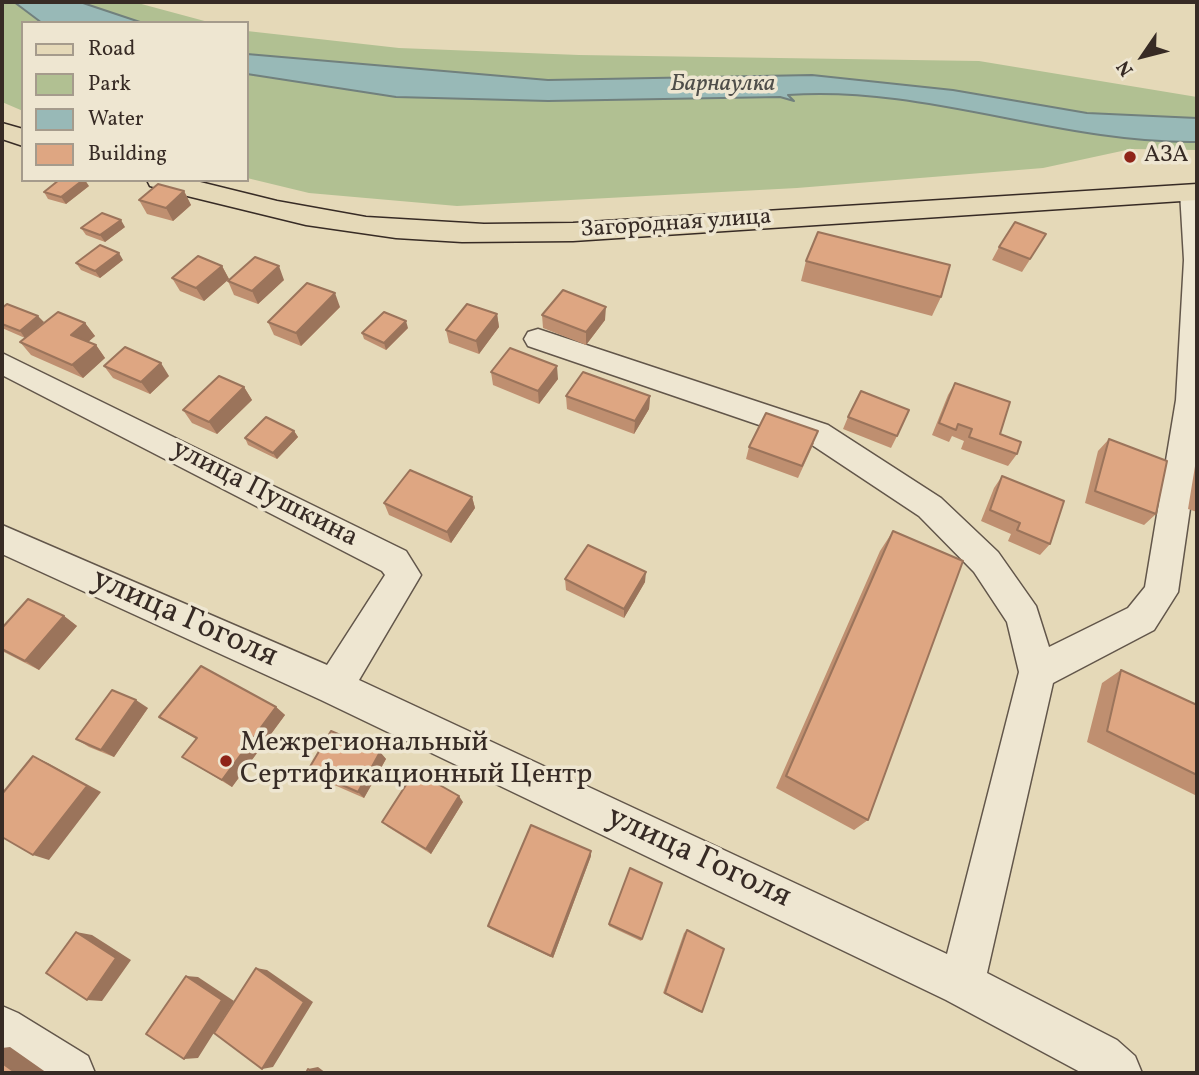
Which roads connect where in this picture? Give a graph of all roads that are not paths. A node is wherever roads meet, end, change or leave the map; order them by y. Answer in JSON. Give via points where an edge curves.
{"nodes":[{"id":1,"x":2,"y":131,"type":"edge"},
{"id":2,"x":21,"y":137,"type":"edge"},
{"id":3,"x":167,"y":182,"type":"edge"},
{"id":4,"x":1194,"y":192,"type":"edge"},
{"id":5,"x":538,"y":339,"type":"dead end"},
{"id":6,"x":10,"y":377,"type":"edge"},
{"id":7,"x":2,"y":539,"type":"edge"},
{"id":8,"x":1037,"y":671,"type":"junction"},
{"id":9,"x":334,"y":687,"type":"junction"},
{"id":10,"x":962,"y":984,"type":"junction"},
{"id":11,"x":2,"y":1030,"type":"edge"},
{"id":12,"x":71,"y":1073,"type":"edge"},
{"id":13,"x":1118,"y":1073,"type":"edge"}],
"edges":[{"from":1,"to":2,"type":"main road"},
{"from":3,"to":4,"type":"main road","name":"Загородная улица","via":[[312,218],[472,234],[573,232]]},
{"from":4,"to":8,"type":"street","via":[[1197,260],[1191,400],[1161,592],[1141,619]]},
{"from":5,"to":8,"type":"street","via":[[817,433],[919,500],[986,562],[1024,617]]},
{"from":6,"to":9,"type":"street","name":"улица Пушкина","via":[[394,561],[404,575]]},
{"from":7,"to":9,"type":"street","name":"улица Гоголя"},
{"from":8,"to":10,"type":"street"},
{"from":9,"to":10,"type":"street","name":"улица Гоголя"},
{"from":10,"to":13,"type":"street","name":"улица Гоголя","via":[[1100,1057]]},
{"from":11,"to":12,"type":"street"}]}
